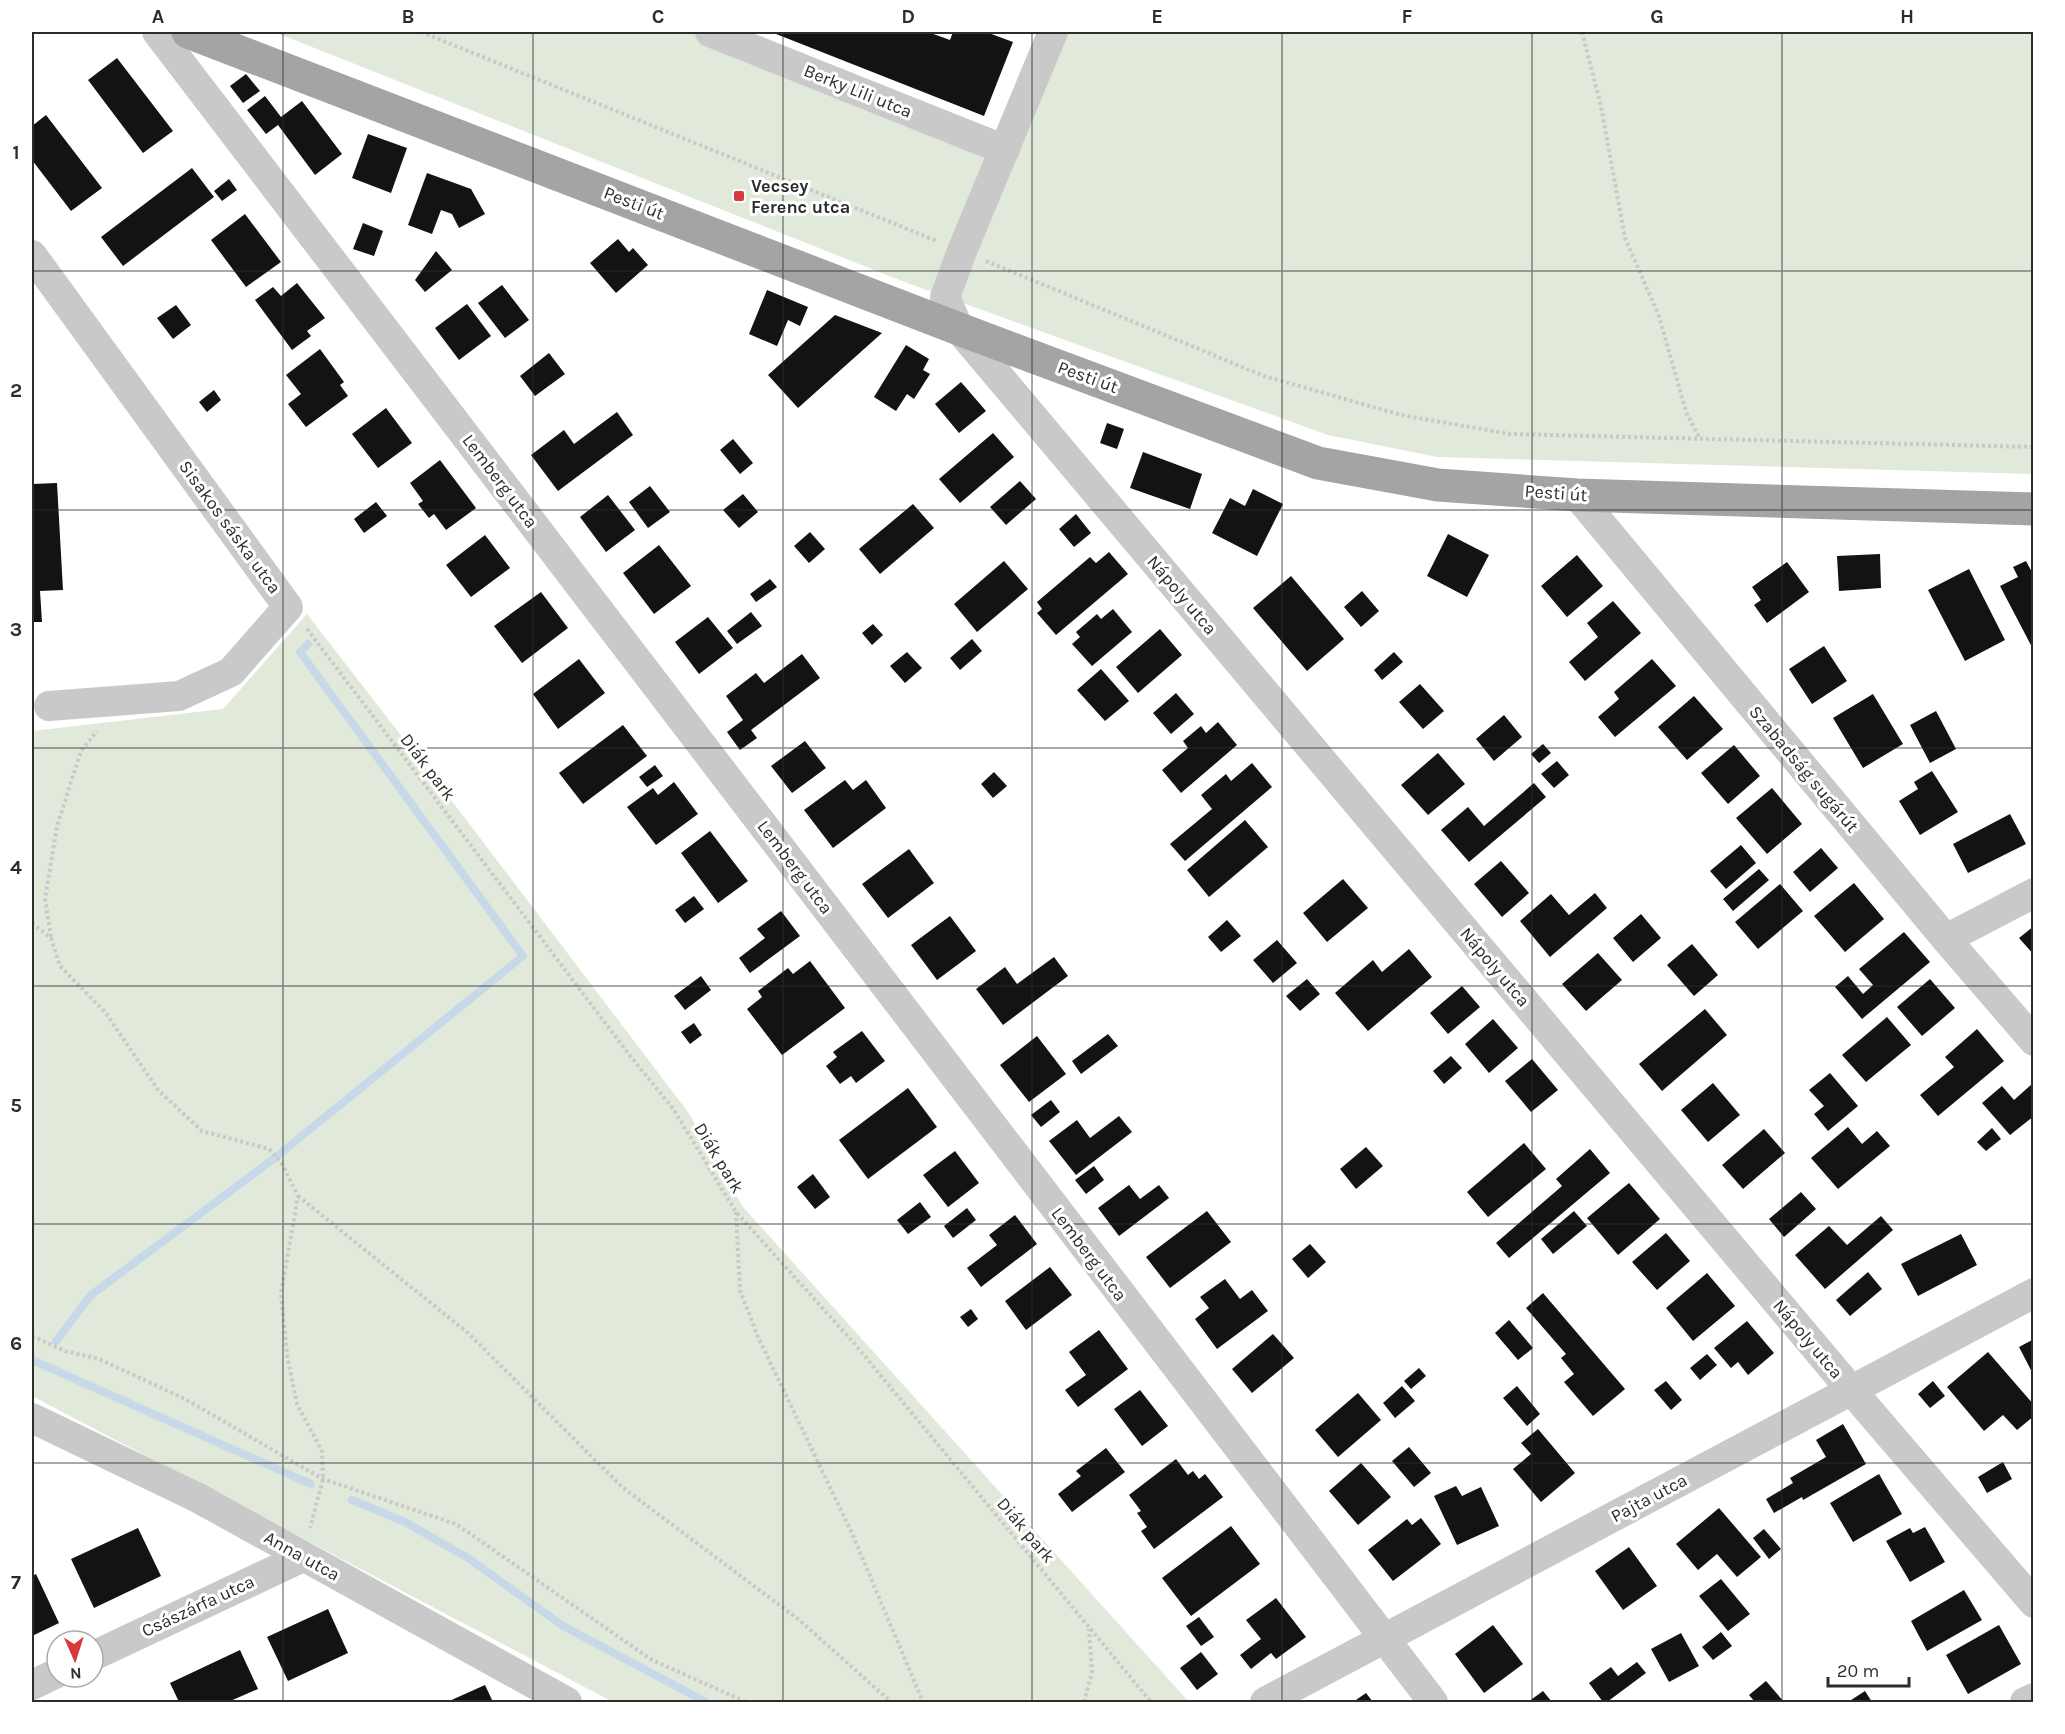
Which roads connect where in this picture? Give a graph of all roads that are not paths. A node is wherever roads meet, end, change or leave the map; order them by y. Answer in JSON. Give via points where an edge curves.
{"nodes":[{"id":1,"x":157,"y":32,"type":"edge"},
{"id":2,"x":188,"y":32,"type":"edge"},
{"id":3,"x":710,"y":32,"type":"edge"},
{"id":4,"x":1053,"y":32,"type":"edge"},
{"id":5,"x":1005,"y":150,"type":"junction"},
{"id":6,"x":32,"y":255,"type":"edge"},
{"id":7,"x":959,"y":329,"type":"junction"},
{"id":8,"x":1577,"y":495,"type":"junction"},
{"id":9,"x":2034,"y":509,"type":"edge"},
{"id":10,"x":50,"y":706,"type":"dead end"},
{"id":11,"x":2034,"y":892,"type":"edge"},
{"id":12,"x":1947,"y":939,"type":"junction"},
{"id":13,"x":2034,"y":1041,"type":"edge"},
{"id":14,"x":2034,"y":1293,"type":"edge"},
{"id":15,"x":1852,"y":1391,"type":"junction"},
{"id":16,"x":32,"y":1418,"type":"edge"},
{"id":17,"x":303,"y":1557,"type":"junction"},
{"id":18,"x":2034,"y":1603,"type":"edge"},
{"id":19,"x":1383,"y":1639,"type":"junction"},
{"id":20,"x":105,"y":1650,"type":"edge"},
{"id":21,"x":2034,"y":1698,"type":"edge"},
{"id":22,"x":567,"y":1702,"type":"edge"},
{"id":23,"x":1265,"y":1702,"type":"edge"},
{"id":24,"x":1432,"y":1702,"type":"edge"},
{"id":25,"x":2025,"y":1702,"type":"edge"}],
"edges":[{"from":1,"to":19,"type":"street","name":"Lemberg utca"},
{"from":2,"to":7,"type":"main road","name":"Pesti út"},
{"from":3,"to":5,"type":"street","name":"Berky Lili utca"},
{"from":4,"to":5,"type":"street"},
{"from":5,"to":7,"type":"street","via":[[945,297]]},
{"from":6,"to":10,"type":"street","name":"Sisakos sáska utca","via":[[288,607],[231,672],[179,696]]},
{"from":7,"to":8,"type":"main road","name":"Pesti út","via":[[1318,463],[1438,485]]},
{"from":7,"to":15,"type":"street","name":"Nápoly utca"},
{"from":8,"to":9,"type":"main road","name":"Pesti út"},
{"from":8,"to":12,"type":"street","name":"Szabadság sugárút"},
{"from":11,"to":12,"type":"street"},
{"from":12,"to":13,"type":"street","name":"Szabadság sugárút"},
{"from":14,"to":15,"type":"street","name":"Pajta utca"},
{"from":15,"to":18,"type":"street","name":"Nápoly utca"},
{"from":15,"to":19,"type":"street","name":"Pajta utca"},
{"from":16,"to":17,"type":"street","name":"Anna utca","via":[[198,1498]]},
{"from":17,"to":20,"type":"street","name":"Császárfa utca"},
{"from":17,"to":22,"type":"street","name":"Anna utca"},
{"from":19,"to":23,"type":"street","name":"Pajta utca"},
{"from":19,"to":24,"type":"street","name":"Lemberg utca"},
{"from":21,"to":25,"type":"street"}]}
